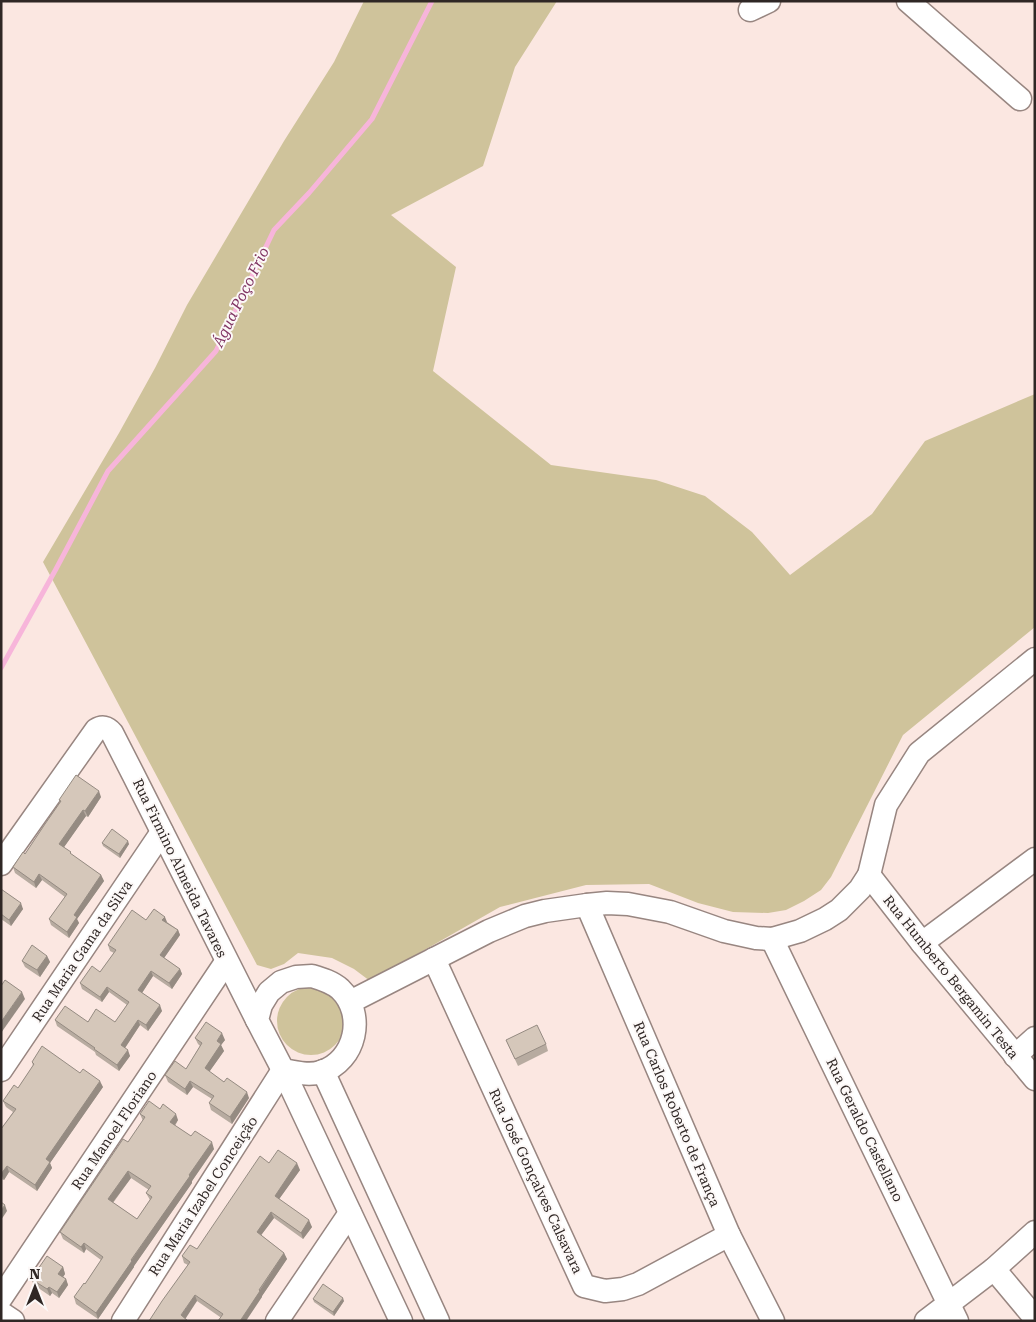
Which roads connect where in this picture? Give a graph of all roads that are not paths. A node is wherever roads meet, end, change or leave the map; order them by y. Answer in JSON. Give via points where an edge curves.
{"nodes":[{"id":1,"x":908,"y":1,"type":"edge"},
{"id":2,"x":1020,"y":99,"type":"dead end"},
{"id":3,"x":1035,"y":659,"type":"edge"},
{"id":4,"x":162,"y":832,"type":"junction"},
{"id":5,"x":1035,"y":859,"type":"edge"},
{"id":6,"x":1,"y":864,"type":"edge"},
{"id":7,"x":869,"y":875,"type":"junction"},
{"id":8,"x":588,"y":905,"type":"junction"},
{"id":9,"x":772,"y":939,"type":"junction"},
{"id":10,"x":922,"y":943,"type":"junction"},
{"id":11,"x":434,"y":959,"type":"junction"},
{"id":12,"x":226,"y":962,"type":"junction"},
{"id":13,"x":350,"y":1002,"type":"junction"},
{"id":14,"x":257,"y":1020,"type":"junction"},
{"id":15,"x":1035,"y":1038,"type":"edge"},
{"id":16,"x":1016,"y":1056,"type":"junction"},
{"id":17,"x":1,"y":1070,"type":"edge"},
{"id":18,"x":283,"y":1070,"type":"junction"},
{"id":19,"x":323,"y":1072,"type":"junction"},
{"id":20,"x":1035,"y":1079,"type":"edge"},
{"id":21,"x":350,"y":1213,"type":"junction"},
{"id":22,"x":1035,"y":1232,"type":"edge"},
{"id":23,"x":729,"y":1235,"type":"junction"},
{"id":24,"x":994,"y":1269,"type":"junction"},
{"id":25,"x":1,"y":1298,"type":"edge"},
{"id":26,"x":953,"y":1312,"type":"edge"},
{"id":27,"x":1,"y":1313,"type":"edge"},
{"id":28,"x":1035,"y":1318,"type":"edge"},
{"id":29,"x":13,"y":1321,"type":"edge"},
{"id":30,"x":122,"y":1321,"type":"edge"},
{"id":31,"x":277,"y":1321,"type":"edge"},
{"id":32,"x":401,"y":1321,"type":"edge"},
{"id":33,"x":438,"y":1321,"type":"edge"},
{"id":34,"x":773,"y":1321,"type":"edge"},
{"id":35,"x":926,"y":1321,"type":"edge"}],
"edges":[{"from":1,"to":2,"type":"street"},
{"from":3,"to":7,"type":"street","via":[[919,752],[886,805]]},
{"from":4,"to":6,"type":"street","name":"Rua Firmino Almeida Tavares","via":[[112,733],[106,727],[100,727]]},
{"from":4,"to":12,"type":"street","name":"Rua Firmino Almeida Tavares"},
{"from":4,"to":17,"type":"street","name":"Rua Maria Gama da Silva"},
{"from":5,"to":10,"type":"street"},
{"from":7,"to":9,"type":"street","via":[[839,910],[800,931]]},
{"from":7,"to":10,"type":"street","name":"Rua Humberto Bergamin Testa"},
{"from":8,"to":9,"type":"street","via":[[607,903],[649,907],[724,931]]},
{"from":8,"to":11,"type":"street","via":[[525,916]]},
{"from":8,"to":23,"type":"street","name":"Rua Carlos Roberto de França"},
{"from":9,"to":26,"type":"street","name":"Rua Geraldo Castellano"},
{"from":10,"to":16,"type":"street","name":"Rua Humberto Bergamin Testa"},
{"from":11,"to":13,"type":"street"},
{"from":11,"to":23,"type":"street","name":"Rua José Gonçalves Calsavara","via":[[584,1286],[605,1291],[638,1284]]},
{"from":12,"to":14,"type":"street","name":"Rua Firmino Almeida Tavares"},
{"from":12,"to":25,"type":"street","name":"Rua Manoel Floriano"},
{"from":13,"to":14,"type":"street","via":[[327,980],[312,976],[296,977],[281,982],[269,992]]},
{"from":13,"to":19,"type":"street","via":[[355,1016],[355,1034],[349,1050],[338,1063]]},
{"from":14,"to":18,"type":"street","name":"Rua Firmino Almeida Tavares"},
{"from":15,"to":16,"type":"street"},
{"from":16,"to":20,"type":"street","name":"Rua Humberto Bergamin Testa"},
{"from":18,"to":19,"type":"street","via":[[309,1074]]},
{"from":18,"to":21,"type":"street","name":"Rua Firmino Almeida Tavares"},
{"from":18,"to":30,"type":"street","name":"Rua Maria Izabel Conceição"},
{"from":19,"to":33,"type":"street"},
{"from":21,"to":31,"type":"street"},
{"from":21,"to":32,"type":"street","name":"Rua Firmino Almeida Tavares"},
{"from":22,"to":24,"type":"street"},
{"from":23,"to":34,"type":"street","name":"Rua Carlos Roberto de França"},
{"from":24,"to":26,"type":"street"},
{"from":24,"to":28,"type":"street"},
{"from":26,"to":35,"type":"street"},
{"from":27,"to":29,"type":"street"}]}
